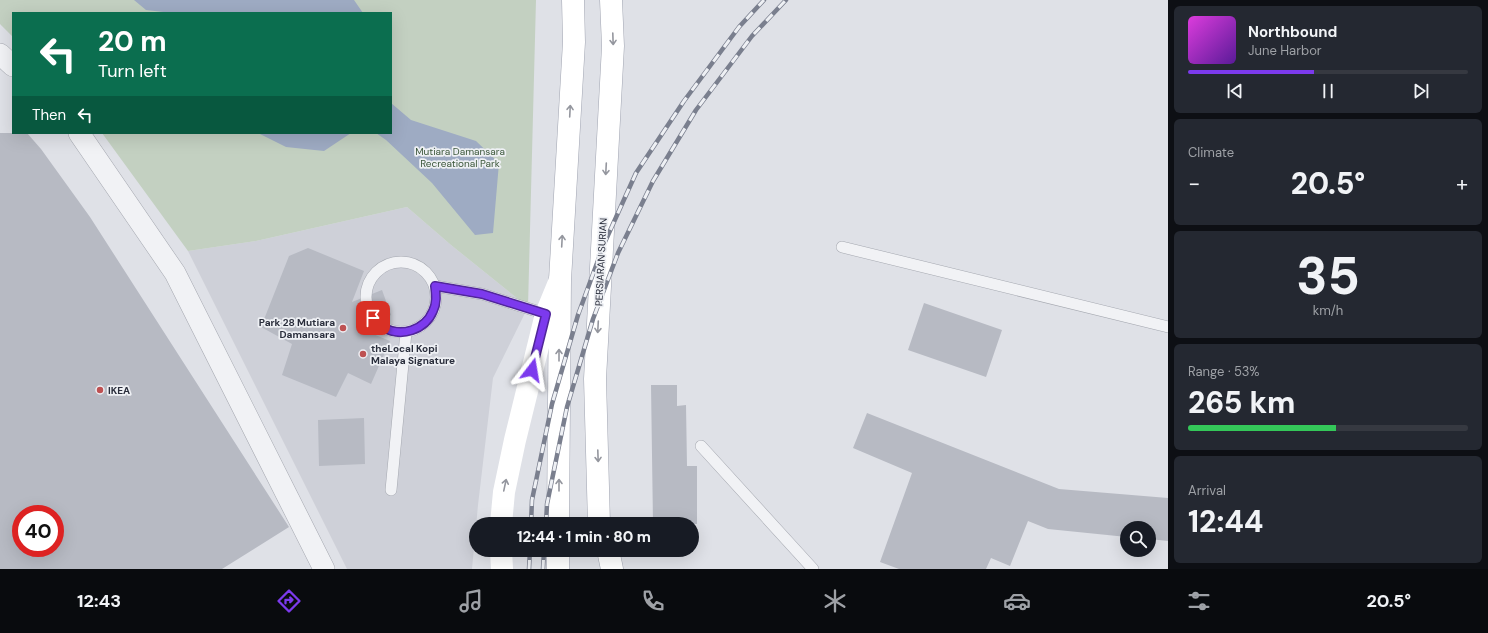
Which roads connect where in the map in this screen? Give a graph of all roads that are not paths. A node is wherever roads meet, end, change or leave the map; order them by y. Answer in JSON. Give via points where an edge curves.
{"nodes":[{"id":1,"x":573,"y":0,"type":"edge"},
{"id":2,"x":612,"y":0,"type":"edge"},
{"id":3,"x":0,"y":54,"type":"edge"},
{"id":4,"x":12,"y":65,"type":"edge"},
{"id":5,"x":80,"y":134,"type":"edge"},
{"id":6,"x":842,"y":247,"type":"dead end"},
{"id":7,"x":560,"y":280,"type":"junction"},
{"id":8,"x":435,"y":286,"type":"junction"},
{"id":9,"x":546,"y":314,"type":"junction"},
{"id":10,"x":1168,"y":327,"type":"edge"},
{"id":11,"x":406,"y":332,"type":"junction"},
{"id":12,"x":701,"y":446,"type":"dead end"},
{"id":13,"x":392,"y":490,"type":"dead end"},
{"id":14,"x":599,"y":494,"type":"junction"},
{"id":15,"x":502,"y":517,"type":"edge"},
{"id":16,"x":558,"y":517,"type":"edge"},
{"id":17,"x":599,"y":517,"type":"edge"},
{"id":18,"x":603,"y":517,"type":"edge"},
{"id":19,"x":501,"y":557,"type":"edge"},
{"id":20,"x":558,"y":557,"type":"edge"},
{"id":21,"x":598,"y":557,"type":"edge"},
{"id":22,"x":609,"y":557,"type":"edge"},
{"id":23,"x":322,"y":568,"type":"edge"},
{"id":24,"x":502,"y":569,"type":"edge"},
{"id":25,"x":558,"y":569,"type":"edge"},
{"id":26,"x":598,"y":569,"type":"edge"},
{"id":27,"x":612,"y":569,"type":"edge"},
{"id":28,"x":813,"y":569,"type":"edge"}],
"edges":[{"from":7,"to":1,"type":"main road","one_way":true,"via":[[574,42]]},
{"from":2,"to":14,"type":"main road","name":"PERSIARAN SURIAN","one_way":true,"via":[[613,46],[595,379]]},
{"from":3,"to":4,"type":"street"},
{"from":5,"to":23,"type":"street","via":[[175,273]]},
{"from":6,"to":10,"type":"lane"},
{"from":7,"to":9,"type":"main road"},
{"from":16,"to":7,"type":"main road","one_way":true},
{"from":8,"to":9,"type":"lane","via":[[482,294]]},
{"from":8,"to":11,"type":"lane","via":[[437,298],[431,316],[418,328]]},
{"from":8,"to":11,"type":"lane","via":[[422,268],[401,261],[385,265],[373,276],[366,297],[369,311],[382,327]]},
{"from":15,"to":9,"type":"main road","one_way":true,"via":[[505,484]]},
{"from":11,"to":13,"type":"lane"},
{"from":12,"to":28,"type":"lane"},
{"from":14,"to":17,"type":"main road","name":"PERSIARAN SURIAN"},
{"from":14,"to":18,"type":"main road"},
{"from":19,"to":24,"type":"main road"},
{"from":20,"to":25,"type":"main road"},
{"from":21,"to":26,"type":"main road"},
{"from":22,"to":27,"type":"main road"}]}
